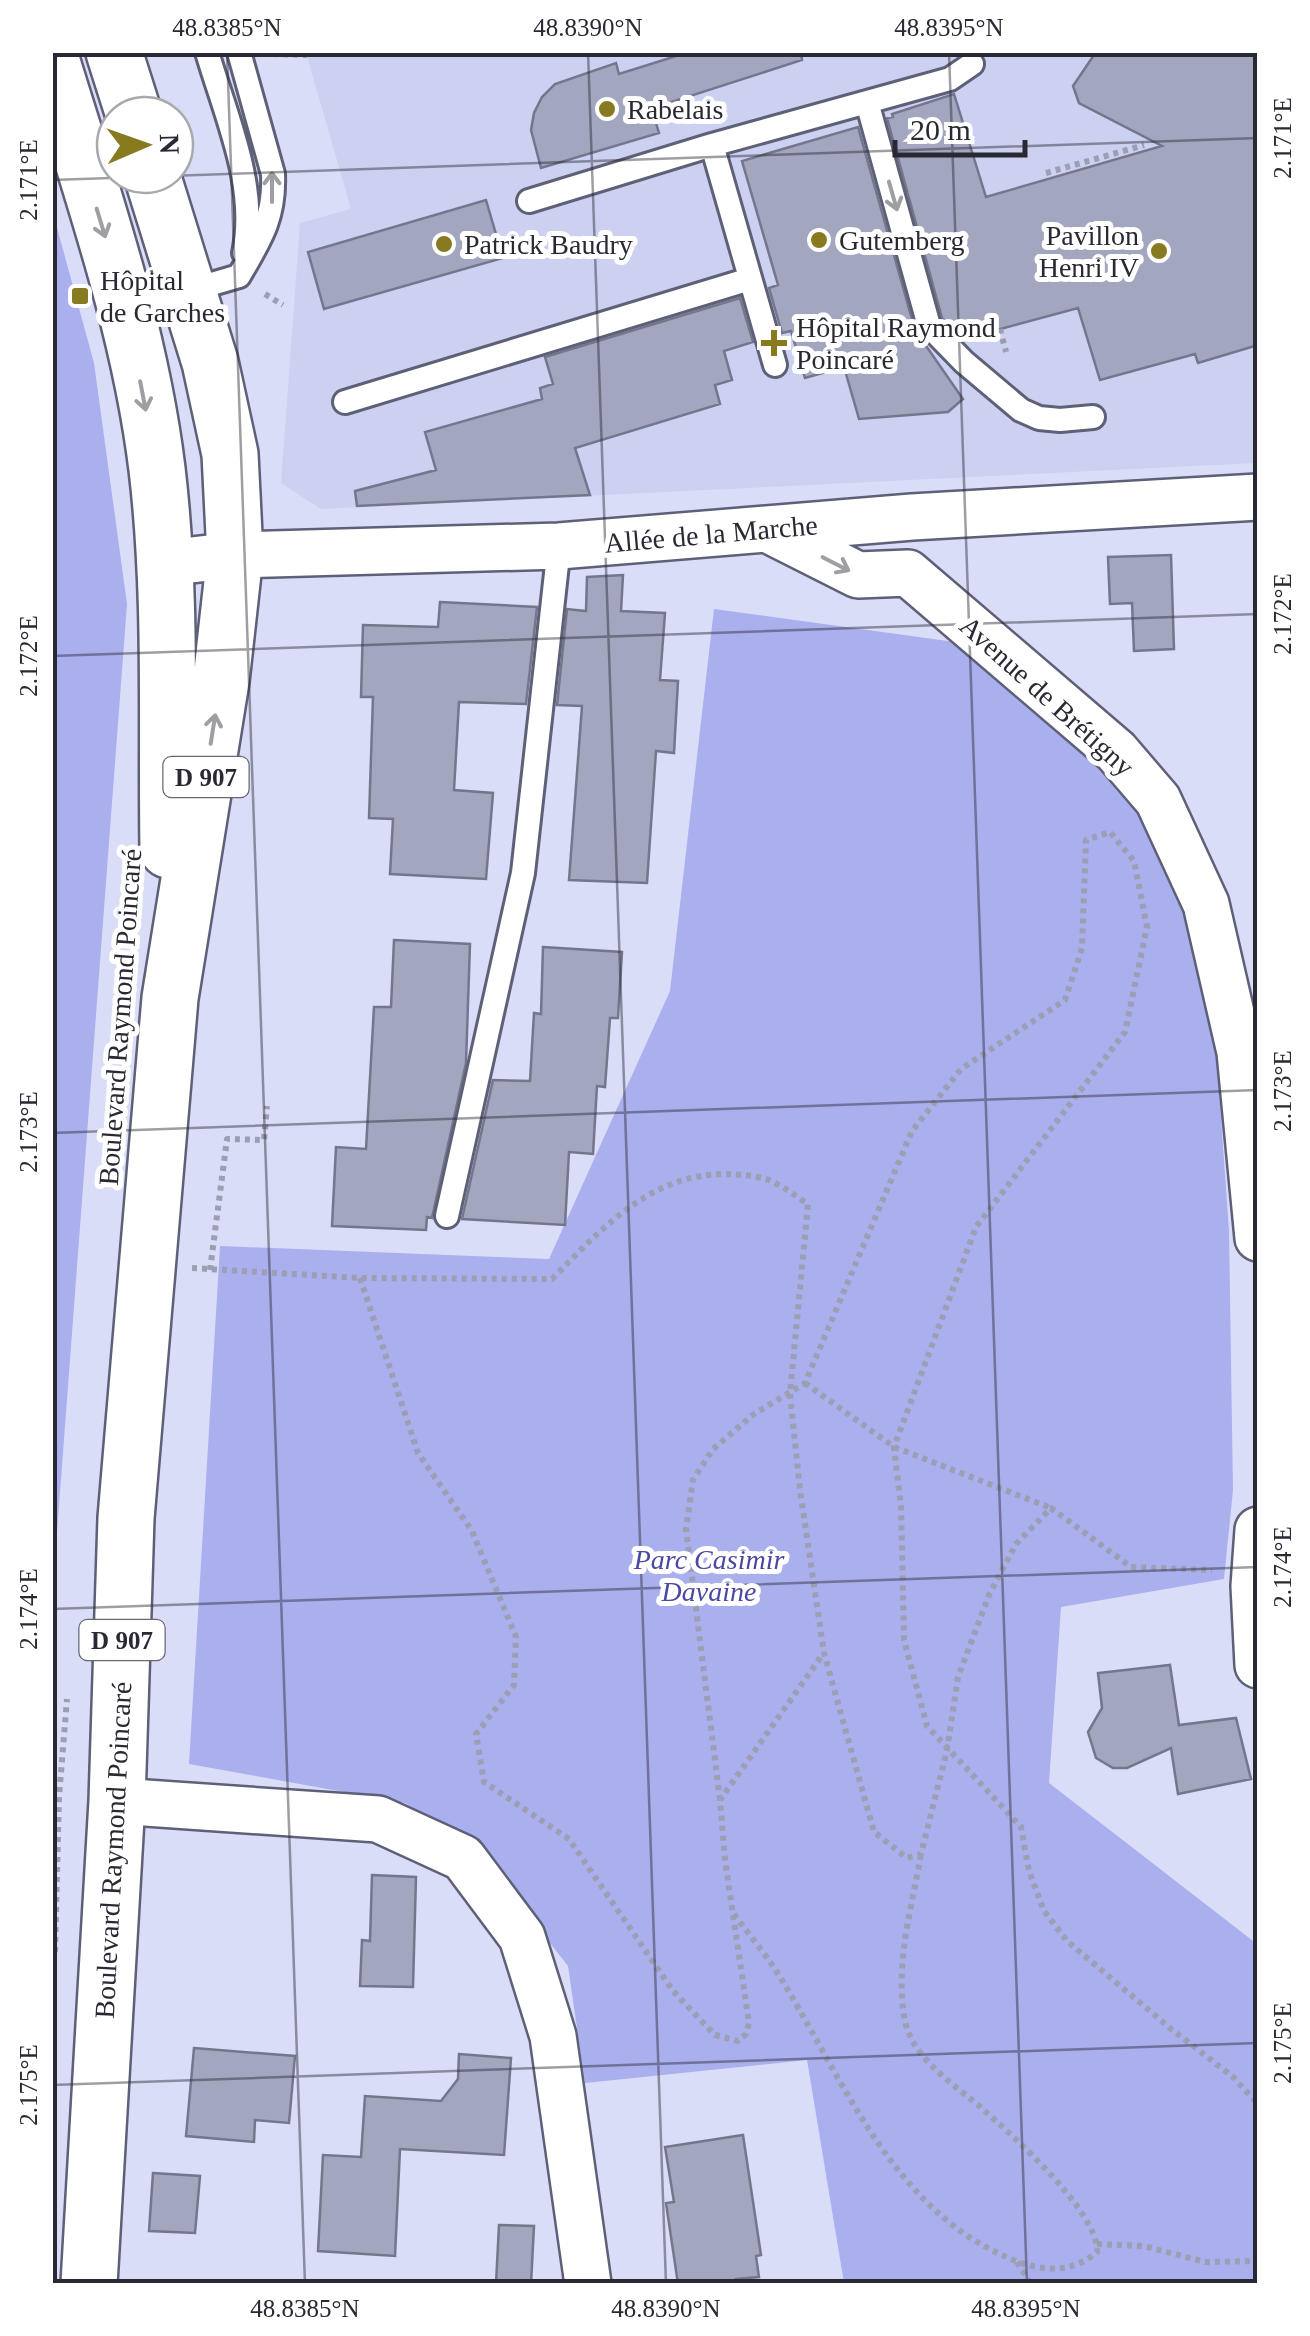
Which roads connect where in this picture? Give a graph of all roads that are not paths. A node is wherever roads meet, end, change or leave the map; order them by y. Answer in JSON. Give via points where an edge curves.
{"nodes":[{"id":1,"x":114,"y":52,"type":"edge"},
{"id":2,"x":207,"y":52,"type":"edge"},
{"id":3,"x":238,"y":52,"type":"edge"},
{"id":4,"x":52,"y":62,"type":"edge"},
{"id":5,"x":972,"y":64,"type":"dead end"},
{"id":6,"x":128,"y":95,"type":"edge"},
{"id":7,"x":867,"y":102,"type":"junction"},
{"id":8,"x":712,"y":144,"type":"junction"},
{"id":9,"x":163,"y":195,"type":"edge"},
{"id":10,"x":529,"y":202,"type":"dead end"},
{"id":11,"x":750,"y":280,"type":"junction"},
{"id":12,"x":213,"y":283,"type":"junction"},
{"id":13,"x":124,"y":300,"type":"junction"},
{"id":14,"x":775,"y":365,"type":"dead end"},
{"id":15,"x":345,"y":402,"type":"dead end"},
{"id":16,"x":1093,"y":417,"type":"dead end"},
{"id":17,"x":1258,"y":497,"type":"edge"},
{"id":18,"x":912,"y":517,"type":"junction"},
{"id":19,"x":769,"y":530,"type":"junction"},
{"id":20,"x":559,"y":546,"type":"junction"},
{"id":21,"x":235,"y":554,"type":"junction"},
{"id":22,"x":165,"y":563,"type":"junction"},
{"id":23,"x":908,"y":573,"type":"junction"},
{"id":24,"x":170,"y":998,"type":"junction"},
{"id":25,"x":447,"y":1216,"type":"dead end"},
{"id":26,"x":1258,"y":1238,"type":"edge"},
{"id":27,"x":1258,"y":1530,"type":"edge"},
{"id":28,"x":1256,"y":1586,"type":"edge"},
{"id":29,"x":1258,"y":1665,"type":"edge"},
{"id":30,"x":117,"y":1801,"type":"junction"},
{"id":31,"x":89,"y":2284,"type":"edge"},
{"id":32,"x":588,"y":2284,"type":"edge"}],
"edges":[{"from":1,"to":6,"type":"main road"},
{"from":2,"to":12,"type":"lane","via":[[248,193],[249,228]]},
{"from":12,"to":3,"type":"lane","one_way":true,"via":[[268,227],[274,195]]},
{"from":4,"to":13,"type":"main road","name":"Boulevard Raymond Poincaré","number":"D 907","one_way":true},
{"from":5,"to":7,"type":"lane","via":[[950,79]]},
{"from":7,"to":8,"type":"lane"},
{"from":7,"to":16,"type":"lane","one_way":true,"via":[[929,326],[1021,410],[1039,418]]},
{"from":8,"to":10,"type":"lane"},
{"from":8,"to":11,"type":"lane"},
{"from":9,"to":12,"type":"main road","name":"Boulevard Raymond Poincaré","number":"D 907"},
{"from":11,"to":14,"type":"lane"},
{"from":11,"to":15,"type":"lane"},
{"from":12,"to":13,"type":"lane"},
{"from":12,"to":21,"type":"main road","name":"Boulevard Raymond Poincaré","number":"D 907","via":[[210,362],[230,454]]},
{"from":13,"to":22,"type":"main road","name":"Boulevard Raymond Poincaré","number":"D 907","one_way":true,"via":[[156,467]]},
{"from":17,"to":18,"type":"street","name":"Allée de la Marche"},
{"from":18,"to":19,"type":"street","name":"Allée de la Marche"},
{"from":18,"to":23,"type":"street"},
{"from":19,"to":20,"type":"street","name":"Allée de la Marche"},
{"from":19,"to":23,"type":"street","one_way":true,"via":[[858,575]]},
{"from":20,"to":21,"type":"street","name":"Allée de la Marche"},
{"from":20,"to":25,"type":"lane","via":[[523,873]]},
{"from":21,"to":22,"type":"street","name":"Allée de la Marche"},
{"from":24,"to":21,"type":"main road","name":"Boulevard Raymond Poincaré","number":"D 907","one_way":true},
{"from":22,"to":24,"type":"main road","name":"Boulevard Raymond Poincaré","number":"D 907"},
{"from":23,"to":26,"type":"street","name":"Avenue de Brétigny","via":[[1116,750],[1158,800],[1206,904],[1240,1052]]},
{"from":24,"to":30,"type":"main road","name":"Boulevard Raymond Poincaré","number":"D 907","via":[[126,1518]]},
{"from":27,"to":28,"type":"street"},
{"from":28,"to":29,"type":"street"},
{"from":30,"to":31,"type":"main road","name":"Boulevard Raymond Poincaré","number":"D 907"},
{"from":30,"to":32,"type":"street","via":[[378,1819],[463,1858],[522,1937],[552,2036]]}]}
